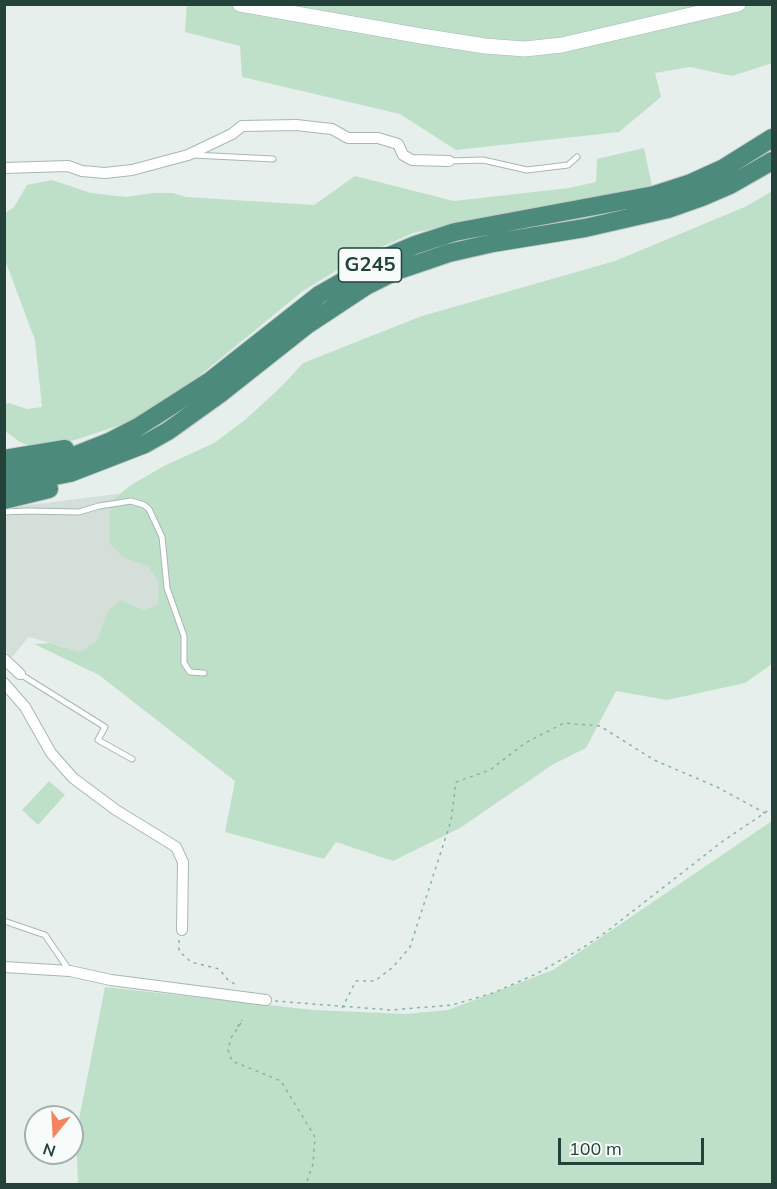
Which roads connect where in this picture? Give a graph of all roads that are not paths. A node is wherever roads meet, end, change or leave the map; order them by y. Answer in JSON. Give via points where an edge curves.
{"nodes":[{"id":1,"x":240,"y":4,"type":"edge"},
{"id":2,"x":738,"y":4,"type":"edge"},
{"id":3,"x":772,"y":138,"type":"edge"},
{"id":4,"x":188,"y":155,"type":"junction"},
{"id":5,"x":578,"y":157,"type":"dead end"},
{"id":6,"x":273,"y":159,"type":"dead end"},
{"id":7,"x":449,"y":161,"type":"joint"},
{"id":8,"x":771,"y":164,"type":"edge"},
{"id":9,"x":4,"y":168,"type":"edge"},
{"id":10,"x":142,"y":435,"type":"junction"},
{"id":11,"x":4,"y":459,"type":"edge"},
{"id":12,"x":4,"y":472,"type":"edge"},
{"id":13,"x":4,"y":486,"type":"edge"},
{"id":14,"x":4,"y":500,"type":"edge"},
{"id":15,"x":4,"y":512,"type":"edge"},
{"id":16,"x":4,"y":659,"type":"edge"},
{"id":17,"x":4,"y":670,"type":"edge"},
{"id":18,"x":204,"y":673,"type":"dead end"},
{"id":19,"x":20,"y":674,"type":"junction"},
{"id":20,"x":4,"y":683,"type":"edge"},
{"id":21,"x":132,"y":759,"type":"dead end"},
{"id":22,"x":4,"y":921,"type":"edge"},
{"id":23,"x":182,"y":930,"type":"road end"},
{"id":24,"x":4,"y":967,"type":"edge"},
{"id":25,"x":70,"y":971,"type":"junction"},
{"id":26,"x":266,"y":1000,"type":"road end"}],
"edges":[{"from":1,"to":2,"type":"main road","via":[[421,36],[525,49],[562,45]]},
{"from":3,"to":10,"type":"highway","number":"G245","via":[[724,168],[654,195],[455,232],[382,259],[293,313]]},
{"from":4,"to":6,"type":"lane"},
{"from":4,"to":7,"type":"street","via":[[242,126],[296,125],[332,129],[348,138],[390,141],[412,160]]},
{"from":4,"to":9,"type":"street","via":[[105,173],[68,166]]},
{"from":5,"to":7,"type":"lane","via":[[568,165],[527,170],[483,160]]},
{"from":8,"to":10,"type":"highway","number":"G245","via":[[668,209],[449,253],[396,271],[307,325],[168,431]]},
{"from":10,"to":11,"type":"highway"},
{"from":10,"to":12,"type":"highway","number":"G245","via":[[111,441],[40,467]]},
{"from":10,"to":13,"type":"highway","number":"G245","via":[[70,473]]},
{"from":10,"to":14,"type":"highway","via":[[127,457],[91,474]]},
{"from":15,"to":18,"type":"lane","via":[[78,512],[131,501],[149,508],[162,537],[167,588],[184,636],[184,663],[190,672]]},
{"from":16,"to":19,"type":"street"},
{"from":17,"to":19,"type":"street","via":[[15,676]]},
{"from":19,"to":21,"type":"lane","via":[[105,727],[98,740]]},
{"from":20,"to":23,"type":"street","via":[[25,707],[51,753],[74,778],[176,847],[183,862]]},
{"from":22,"to":25,"type":"lane","via":[[45,935]]},
{"from":24,"to":25,"type":"street"},
{"from":25,"to":26,"type":"street"}]}
